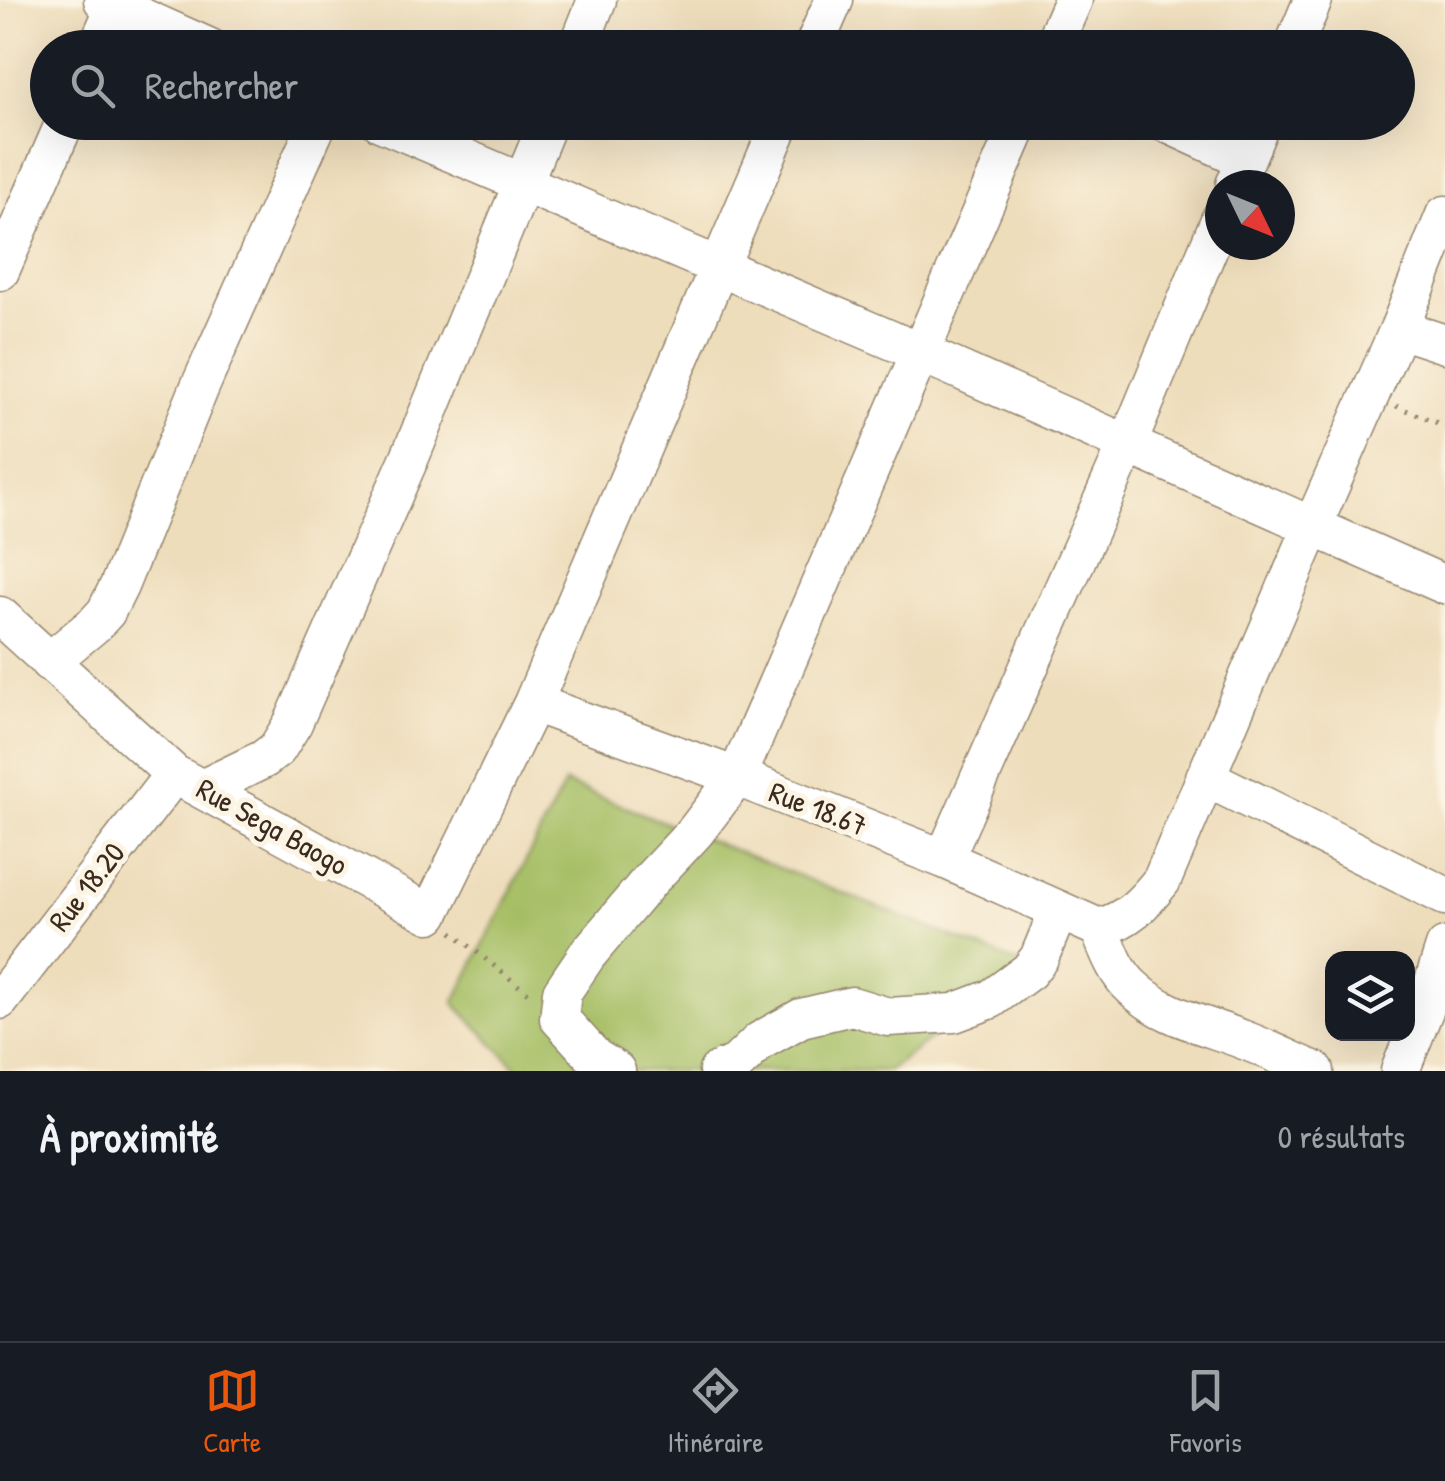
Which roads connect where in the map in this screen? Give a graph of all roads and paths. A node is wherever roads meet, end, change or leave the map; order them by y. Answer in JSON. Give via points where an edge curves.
{"nodes":[{"id":1,"x":597,"y":0,"type":"edge"},
{"id":2,"x":834,"y":0,"type":"edge"},
{"id":3,"x":1073,"y":0,"type":"edge"},
{"id":4,"x":1313,"y":0,"type":"edge"},
{"id":5,"x":112,"y":2,"type":"edge"},
{"id":6,"x":103,"y":30,"type":"edge"},
{"id":7,"x":172,"y":30,"type":"edge"},
{"id":8,"x":585,"y":30,"type":"edge"},
{"id":9,"x":822,"y":30,"type":"edge"},
{"id":10,"x":1060,"y":30,"type":"edge"},
{"id":11,"x":1300,"y":30,"type":"edge"},
{"id":12,"x":56,"y":140,"type":"edge"},
{"id":13,"x":310,"y":140,"type":"edge"},
{"id":14,"x":422,"y":140,"type":"edge"},
{"id":15,"x":541,"y":140,"type":"edge"},
{"id":16,"x":773,"y":140,"type":"edge"},
{"id":17,"x":1012,"y":140,"type":"edge"},
{"id":18,"x":1191,"y":140,"type":"edge"},
{"id":19,"x":1253,"y":140,"type":"edge"},
{"id":20,"x":1237,"y":170,"type":"edge"},
{"id":21,"x":1241,"y":170,"type":"edge"},
{"id":22,"x":524,"y":183,"type":"junction"},
{"id":23,"x":1441,"y":235,"type":"edge"},
{"id":24,"x":1205,"y":256,"type":"edge"},
{"id":25,"x":719,"y":268,"type":"junction"},
{"id":26,"x":0,"y":270,"type":"edge"},
{"id":27,"x":1399,"y":330,"type":"junction"},
{"id":28,"x":1445,"y":344,"type":"edge"},
{"id":29,"x":920,"y":352,"type":"junction"},
{"id":30,"x":1370,"y":395,"type":"junction"},
{"id":31,"x":1445,"y":426,"type":"edge"},
{"id":32,"x":1128,"y":443,"type":"junction"},
{"id":33,"x":1313,"y":525,"type":"junction"},
{"id":34,"x":1445,"y":585,"type":"edge"},
{"id":35,"x":0,"y":616,"type":"edge"},
{"id":36,"x":48,"y":662,"type":"junction"},
{"id":37,"x":533,"y":704,"type":"junction"},
{"id":38,"x":737,"y":778,"type":"junction"},
{"id":39,"x":1205,"y":778,"type":"junction"},
{"id":40,"x":189,"y":781,"type":"junction"},
{"id":41,"x":944,"y":858,"type":"junction"},
{"id":42,"x":1445,"y":896,"type":"edge"},
{"id":43,"x":1058,"y":910,"type":"junction"},
{"id":44,"x":430,"y":914,"type":"junction"},
{"id":45,"x":1099,"y":928,"type":"junction"},
{"id":46,"x":1445,"y":947,"type":"edge"},
{"id":47,"x":0,"y":1000,"type":"edge"},
{"id":48,"x":559,"y":1018,"type":"junction"},
{"id":49,"x":616,"y":1071,"type":"edge"},
{"id":50,"x":718,"y":1071,"type":"edge"},
{"id":51,"x":1315,"y":1071,"type":"edge"},
{"id":52,"x":1400,"y":1071,"type":"edge"}],
"edges":[{"from":1,"to":8,"type":"street"},
{"from":2,"to":9,"type":"street"},
{"from":3,"to":10,"type":"street"},
{"from":4,"to":11,"type":"street"},
{"from":5,"to":6,"type":"street"},
{"from":5,"to":7,"type":"street"},
{"from":12,"to":26,"type":"street"},
{"from":13,"to":36,"type":"street","via":[[106,612]]},
{"from":14,"to":22,"type":"street"},
{"from":15,"to":22,"type":"street"},
{"from":16,"to":25,"type":"street"},
{"from":17,"to":29,"type":"street"},
{"from":18,"to":20,"type":"street"},
{"from":19,"to":21,"type":"street"},
{"from":22,"to":25,"type":"street"},
{"from":22,"to":40,"type":"street","via":[[293,722],[264,759]]},
{"from":23,"to":27,"type":"street"},
{"from":24,"to":32,"type":"street"},
{"from":25,"to":29,"type":"street"},
{"from":25,"to":37,"type":"street"},
{"from":27,"to":28,"type":"street"},
{"from":27,"to":30,"type":"street"},
{"from":29,"to":32,"type":"street"},
{"from":29,"to":38,"type":"street"},
{"from":30,"to":31,"type":"path"},
{"from":30,"to":33,"type":"street"},
{"from":32,"to":33,"type":"street"},
{"from":32,"to":41,"type":"street"},
{"from":33,"to":34,"type":"street"},
{"from":33,"to":39,"type":"street"},
{"from":35,"to":36,"type":"street","name":"Rue Sega Baogo"},
{"from":36,"to":40,"type":"street","name":"Rue Sega Baogo"},
{"from":37,"to":38,"type":"street","name":"Rue 18.67"},
{"from":37,"to":44,"type":"street"},
{"from":38,"to":41,"type":"street","name":"Rue 18.67"},
{"from":38,"to":48,"type":"street","via":[[587,955],[562,992]]},
{"from":39,"to":42,"type":"street"},
{"from":39,"to":45,"type":"street","via":[[1162,880],[1130,915]]},
{"from":40,"to":44,"type":"street","name":"Rue Sega Baogo"},
{"from":40,"to":47,"type":"street","name":"Rue 18.20"},
{"from":41,"to":43,"type":"street","name":"Rue 18.67"},
{"from":43,"to":45,"type":"street","name":"Rue 18.67"},
{"from":43,"to":50,"type":"street","via":[[1029,972],[990,1000],[954,1013],[888,1017],[852,1006],[801,1018]]},
{"from":44,"to":48,"type":"path"},
{"from":45,"to":51,"type":"street","via":[[1120,973],[1151,1002]]},
{"from":46,"to":52,"type":"street"},
{"from":48,"to":49,"type":"street","via":[[594,1058]]}]}
